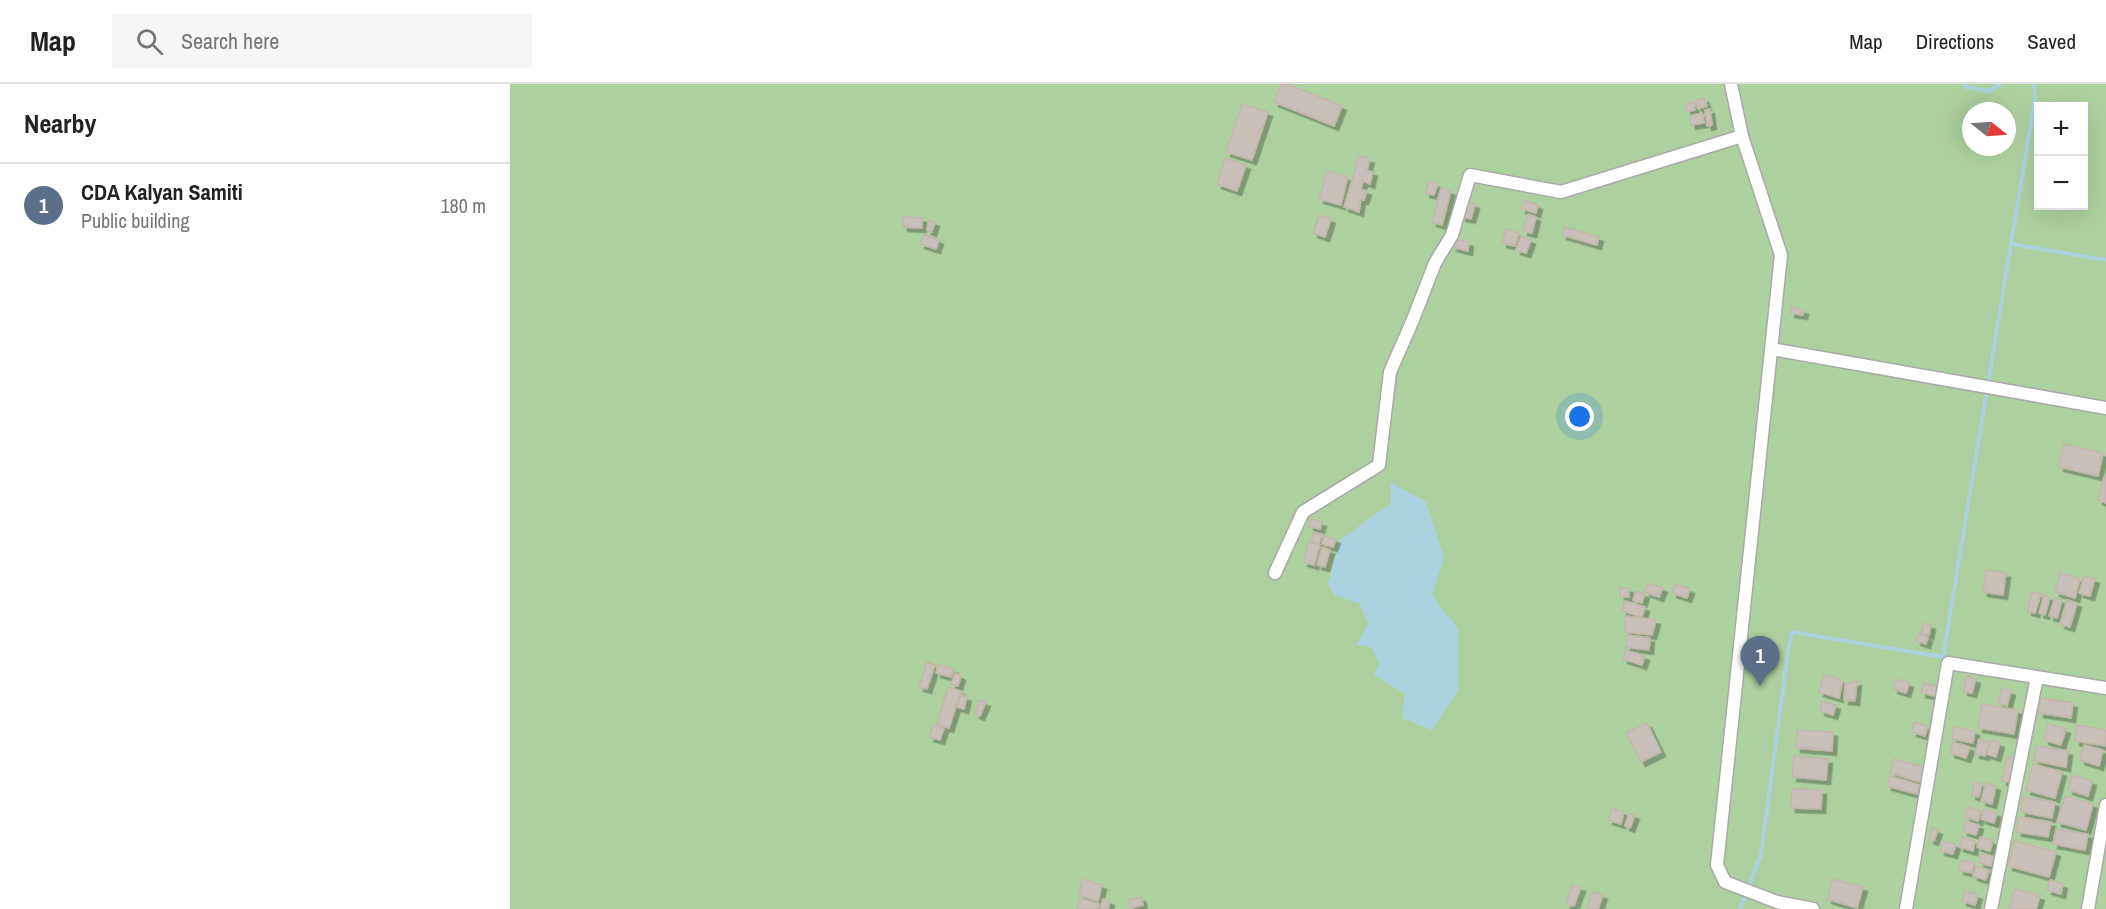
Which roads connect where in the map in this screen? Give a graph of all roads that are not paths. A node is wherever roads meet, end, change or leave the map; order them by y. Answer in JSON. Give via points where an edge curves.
{"nodes":[{"id":1,"x":1731,"y":84,"type":"edge"},
{"id":2,"x":1742,"y":136,"type":"junction"},
{"id":3,"x":1772,"y":349,"type":"junction"},
{"id":4,"x":2106,"y":408,"type":"edge"},
{"id":5,"x":1275,"y":573,"type":"dead end"},
{"id":6,"x":2037,"y":677,"type":"junction"},
{"id":7,"x":2106,"y":688,"type":"edge"},
{"id":8,"x":2106,"y":805,"type":"edge"},
{"id":9,"x":1813,"y":909,"type":"edge"},
{"id":10,"x":1906,"y":909,"type":"edge"},
{"id":11,"x":1991,"y":909,"type":"edge"},
{"id":12,"x":2088,"y":909,"type":"edge"}],
"edges":[{"from":1,"to":2,"type":"street"},
{"from":2,"to":3,"type":"street","via":[[1782,255]]},
{"from":2,"to":5,"type":"street","via":[[1561,192],[1470,175],[1452,235],[1435,263],[1390,372],[1379,465],[1303,512]]},
{"from":3,"to":4,"type":"street"},
{"from":3,"to":9,"type":"street","via":[[1717,864],[1725,882],[1777,902]]},
{"from":6,"to":7,"type":"street"},
{"from":6,"to":10,"type":"street","via":[[1948,663]]},
{"from":6,"to":11,"type":"street"},
{"from":8,"to":12,"type":"street"}]}
